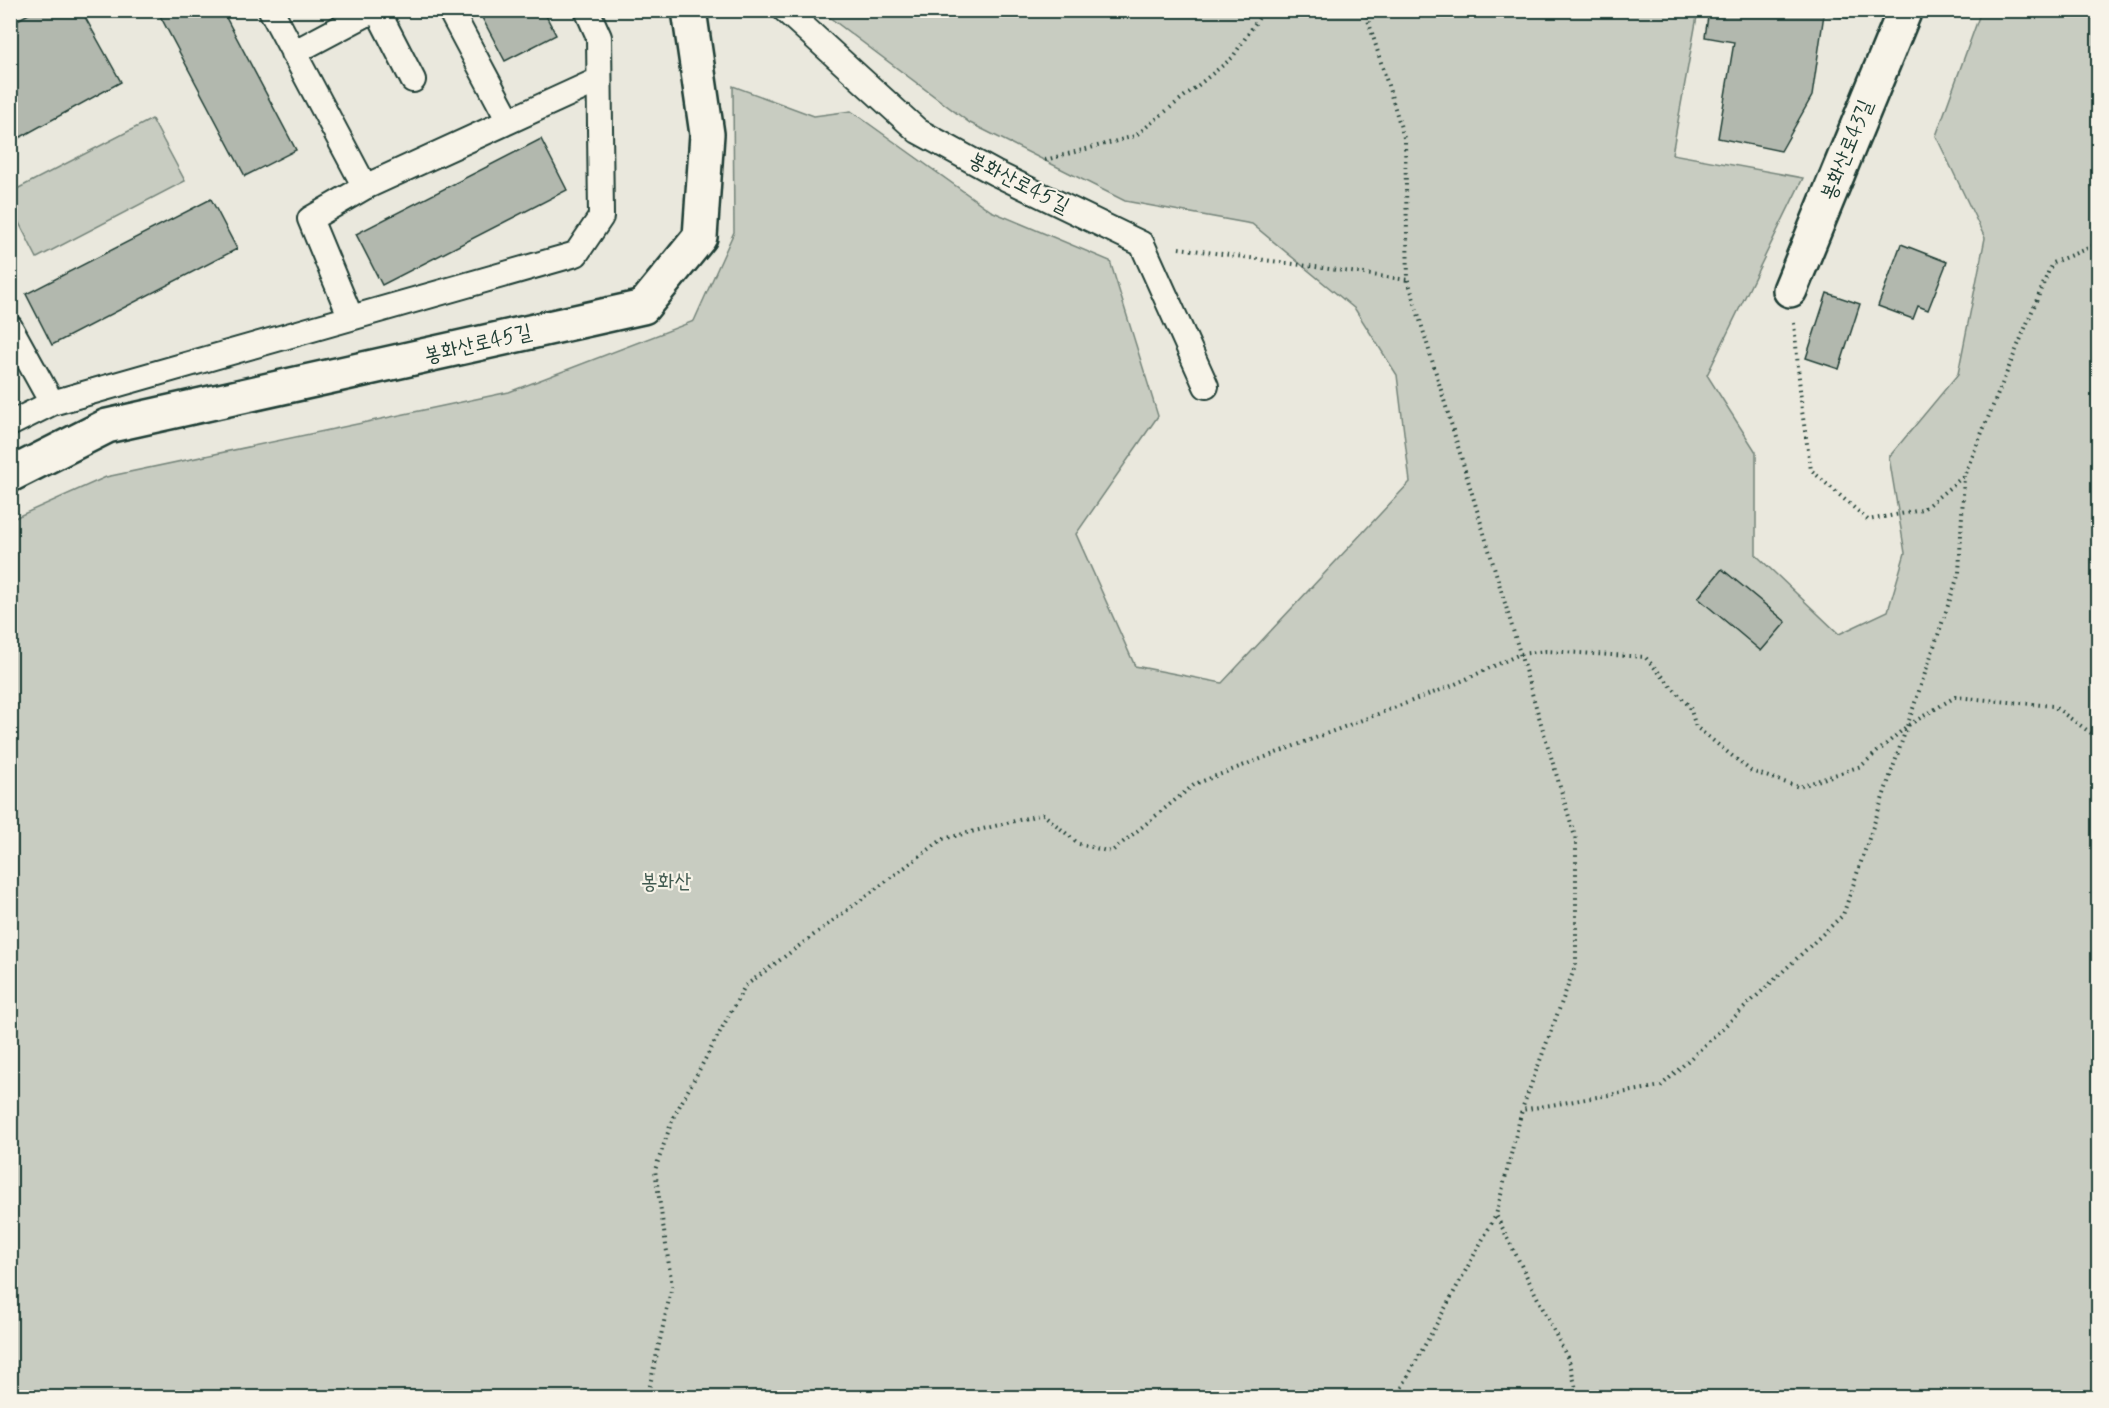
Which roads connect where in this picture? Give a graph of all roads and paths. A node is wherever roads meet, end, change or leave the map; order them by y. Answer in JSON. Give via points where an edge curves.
{"nodes":[{"id":1,"x":271,"y":10,"type":"edge"},
{"id":2,"x":376,"y":10,"type":"edge"},
{"id":3,"x":450,"y":10,"type":"edge"},
{"id":4,"x":588,"y":10,"type":"edge"},
{"id":5,"x":689,"y":10,"type":"edge"},
{"id":6,"x":785,"y":10,"type":"edge"},
{"id":7,"x":1264,"y":10,"type":"edge"},
{"id":8,"x":1365,"y":10,"type":"edge"},
{"id":9,"x":1905,"y":10,"type":"edge"},
{"id":10,"x":293,"y":52,"type":"junction"},
{"id":11,"x":413,"y":80,"type":"dead end"},
{"id":12,"x":600,"y":80,"type":"junction"},
{"id":13,"x":509,"y":121,"type":"junction"},
{"id":14,"x":995,"y":173,"type":"junction"},
{"id":15,"x":365,"y":187,"type":"junction"},
{"id":16,"x":1142,"y":244,"type":"junction"},
{"id":17,"x":2098,"y":244,"type":"edge"},
{"id":18,"x":1408,"y":280,"type":"junction"},
{"id":19,"x":1790,"y":290,"type":"joint"},
{"id":20,"x":351,"y":318,"type":"junction"},
{"id":21,"x":10,"y":327,"type":"edge"},
{"id":22,"x":1206,"y":387,"type":"dead end"},
{"id":23,"x":52,"y":403,"type":"junction"},
{"id":24,"x":10,"y":424,"type":"edge"},
{"id":25,"x":10,"y":475,"type":"edge"},
{"id":26,"x":1964,"y":476,"type":"junction"},
{"id":27,"x":1520,"y":654,"type":"junction"},
{"id":28,"x":1907,"y":726,"type":"junction"},
{"id":29,"x":2098,"y":738,"type":"edge"},
{"id":30,"x":1522,"y":1110,"type":"junction"},
{"id":31,"x":1496,"y":1215,"type":"junction"},
{"id":32,"x":647,"y":1398,"type":"edge"},
{"id":33,"x":1396,"y":1398,"type":"edge"},
{"id":34,"x":1578,"y":1398,"type":"edge"}],
"edges":[{"from":1,"to":10,"type":"lane"},
{"from":2,"to":10,"type":"lane"},
{"from":2,"to":11,"type":"lane"},
{"from":3,"to":13,"type":"lane"},
{"from":4,"to":12,"type":"lane","via":[[599,37]]},
{"from":5,"to":25,"type":"street","name":"봉화산로45길","via":[[707,135],[700,237],[643,308],[107,426]]},
{"from":6,"to":14,"type":"lane","name":"봉화산로45길","via":[[918,131]]},
{"from":7,"to":14,"type":"path","via":[[1232,58],[1135,135]]},
{"from":8,"to":18,"type":"path","via":[[1405,141]]},
{"from":9,"to":19,"type":"street","name":"봉화산로43길"},
{"from":10,"to":15,"type":"lane"},
{"from":12,"to":13,"type":"lane"},
{"from":12,"to":20,"type":"lane","via":[[601,217],[576,254]]},
{"from":13,"to":15,"type":"lane"},
{"from":14,"to":16,"type":"lane","name":"봉화산로45길"},
{"from":15,"to":20,"type":"lane","via":[[310,219]]},
{"from":16,"to":18,"type":"path"},
{"from":16,"to":22,"type":"lane"},
{"from":17,"to":26,"type":"path","via":[[2052,263]]},
{"from":18,"to":27,"type":"path"},
{"from":19,"to":26,"type":"path","via":[[1811,470],[1868,520],[1922,510]]},
{"from":20,"to":23,"type":"lane"},
{"from":21,"to":23,"type":"lane"},
{"from":23,"to":24,"type":"lane"},
{"from":26,"to":28,"type":"path","via":[[1959,573]]},
{"from":27,"to":28,"type":"path","via":[[1546,651],[1645,657],[1690,707],[1696,727],[1750,771],[1799,787],[1861,766]]},
{"from":27,"to":30,"type":"path","via":[[1576,840],[1576,964]]},
{"from":27,"to":32,"type":"path","via":[[1451,686],[1195,784],[1111,852],[1079,844],[1043,814],[943,839],[745,986],[673,1118],[655,1170],[672,1286]]},
{"from":28,"to":29,"type":"path","via":[[1956,697],[2053,706]]},
{"from":28,"to":30,"type":"path","via":[[1843,915],[1660,1086]]},
{"from":30,"to":31,"type":"path"},
{"from":31,"to":33,"type":"path"},
{"from":31,"to":34,"type":"path","via":[[1570,1363]]}]}
